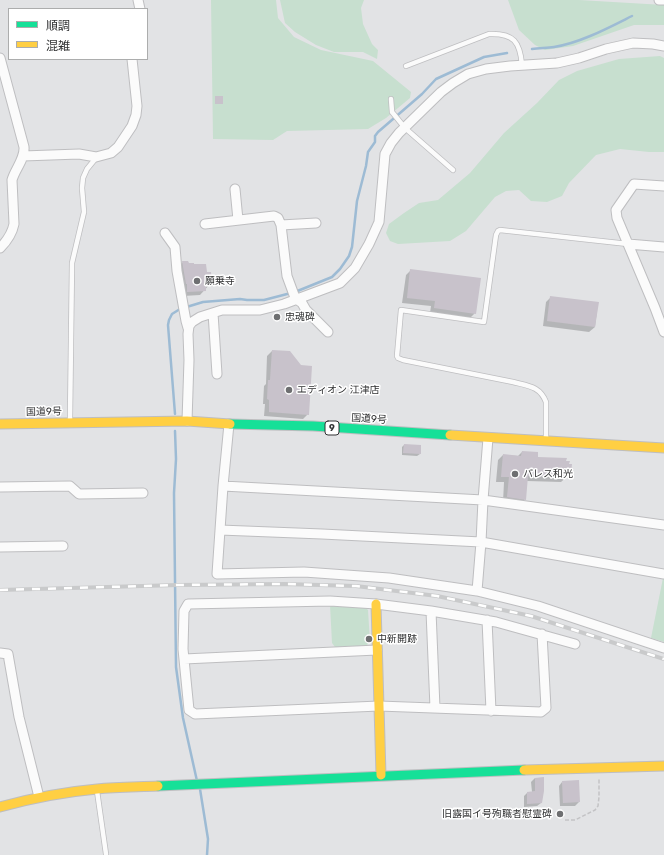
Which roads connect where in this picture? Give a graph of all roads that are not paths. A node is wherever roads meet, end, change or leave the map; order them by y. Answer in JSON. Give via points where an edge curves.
{"nodes":[{"id":1,"x":659,"y":0,"type":"edge"},
{"id":2,"x":664,"y":0,"type":"edge"},
{"id":3,"x":664,"y":46,"type":"edge"},
{"id":4,"x":0,"y":58,"type":"edge"},
{"id":5,"x":132,"y":60,"type":"edge"},
{"id":6,"x":522,"y":65,"type":"junction"},
{"id":7,"x":406,"y":66,"type":"dead end"},
{"id":8,"x":391,"y":99,"type":"dead end"},
{"id":9,"x":402,"y":125,"type":"junction"},
{"id":10,"x":23,"y":156,"type":"junction"},
{"id":11,"x":96,"y":157,"type":"junction"},
{"id":12,"x":453,"y":170,"type":"dead end"},
{"id":13,"x":664,"y":186,"type":"edge"},
{"id":14,"x":235,"y":189,"type":"dead end"},
{"id":15,"x":238,"y":220,"type":"junction"},
{"id":16,"x":316,"y":223,"type":"dead end"},
{"id":17,"x":205,"y":224,"type":"dead end"},
{"id":18,"x":281,"y":225,"type":"junction"},
{"id":19,"x":165,"y":233,"type":"dead end"},
{"id":20,"x":628,"y":244,"type":"junction"},
{"id":21,"x":664,"y":247,"type":"edge"},
{"id":22,"x":0,"y":248,"type":"edge"},
{"id":23,"x":294,"y":295,"type":"junction"},
{"id":24,"x":660,"y":307,"type":"edge"},
{"id":25,"x":213,"y":313,"type":"junction"},
{"id":26,"x":188,"y":328,"type":"junction"},
{"id":27,"x":328,"y":332,"type":"dead end"},
{"id":28,"x":664,"y":332,"type":"edge"},
{"id":29,"x":217,"y":374,"type":"dead end"},
{"id":30,"x":187,"y":421,"type":"junction"},
{"id":31,"x":70,"y":422,"type":"junction"},
{"id":32,"x":0,"y":424,"type":"edge"},
{"id":33,"x":229,"y":424,"type":"junction"},
{"id":34,"x":488,"y":438,"type":"junction"},
{"id":35,"x":546,"y":441,"type":"junction"},
{"id":36,"x":664,"y":448,"type":"edge"},
{"id":37,"x":223,"y":486,"type":"junction"},
{"id":38,"x":0,"y":487,"type":"edge"},
{"id":39,"x":143,"y":493,"type":"dead end"},
{"id":40,"x":482,"y":500,"type":"junction"},
{"id":41,"x":664,"y":525,"type":"edge"},
{"id":42,"x":220,"y":530,"type":"junction"},
{"id":43,"x":481,"y":542,"type":"junction"},
{"id":44,"x":63,"y":546,"type":"dead end"},
{"id":45,"x":0,"y":547,"type":"edge"},
{"id":46,"x":664,"y":574,"type":"edge"},
{"id":47,"x":478,"y":591,"type":"junction"},
{"id":48,"x":376,"y":604,"type":"junction"},
{"id":49,"x":431,"y":611,"type":"junction"},
{"id":50,"x":487,"y":620,"type":"junction"},
{"id":51,"x":542,"y":634,"type":"junction"},
{"id":52,"x":575,"y":644,"type":"dead end"},
{"id":53,"x":664,"y":648,"type":"edge"},
{"id":54,"x":377,"y":650,"type":"junction"},
{"id":55,"x":0,"y":653,"type":"edge"},
{"id":56,"x":184,"y":659,"type":"junction"},
{"id":57,"x":379,"y":706,"type":"junction"},
{"id":58,"x":435,"y":708,"type":"junction"},
{"id":59,"x":491,"y":710,"type":"junction"},
{"id":60,"x":664,"y":766,"type":"edge"},
{"id":61,"x":381,"y":776,"type":"junction"},
{"id":62,"x":97,"y":789,"type":"junction"},
{"id":63,"x":39,"y":797,"type":"junction"},
{"id":64,"x":0,"y":807,"type":"edge"},
{"id":65,"x":106,"y":854,"type":"edge"}],
"edges":[{"from":1,"to":2,"type":"street"},
{"from":3,"to":6,"type":"street","via":[[633,43],[557,63]]},
{"from":4,"to":10,"type":"street","via":[[24,146]]},
{"from":5,"to":11,"type":"street","via":[[137,106],[132,126],[118,147]]},
{"from":6,"to":7,"type":"lane","via":[[520,52],[514,40],[508,36],[489,34]]},
{"from":6,"to":9,"type":"street","via":[[468,74],[441,92]]},
{"from":8,"to":9,"type":"lane","via":[[392,112]]},
{"from":9,"to":12,"type":"lane"},
{"from":9,"to":23,"type":"street","via":[[385,154],[379,222],[355,268],[340,283]]},
{"from":10,"to":11,"type":"street","via":[[79,154]]},
{"from":10,"to":22,"type":"street","via":[[12,180],[13,230]]},
{"from":11,"to":31,"type":"lane","via":[[83,178],[84,212],[72,263]]},
{"from":13,"to":20,"type":"street","via":[[634,184],[616,210]]},
{"from":14,"to":15,"type":"street"},
{"from":15,"to":17,"type":"street"},
{"from":15,"to":18,"type":"street","via":[[274,216]]},
{"from":16,"to":18,"type":"street"},
{"from":18,"to":23,"type":"street","via":[[287,276]]},
{"from":19,"to":26,"type":"street","via":[[175,246]]},
{"from":20,"to":21,"type":"street"},
{"from":20,"to":24,"type":"street"},
{"from":20,"to":35,"type":"lane","via":[[500,230],[496,235],[484,322],[401,310],[397,356],[400,360],[537,389],[546,402]]},
{"from":23,"to":25,"type":"street","via":[[284,304],[260,310],[222,310]]},
{"from":23,"to":27,"type":"street"},
{"from":24,"to":28,"type":"street"},
{"from":25,"to":26,"type":"street","via":[[194,320]]},
{"from":25,"to":29,"type":"street"},
{"from":26,"to":30,"type":"street"},
{"from":30,"to":31,"type":"main road","name":"国道9号","number":"9"},
{"from":30,"to":33,"type":"main road","name":"国道9号","number":"9"},
{"from":31,"to":32,"type":"main road","name":"国道9号","number":"9"},
{"from":33,"to":34,"type":"main road","name":"国道9号","number":"9","via":[[313,426]]},
{"from":33,"to":37,"type":"street"},
{"from":34,"to":35,"type":"main road","name":"国道9号","number":"9"},
{"from":34,"to":40,"type":"street"},
{"from":35,"to":36,"type":"main road","name":"国道9号","number":"9"},
{"from":37,"to":40,"type":"street"},
{"from":37,"to":42,"type":"street"},
{"from":38,"to":39,"type":"street","via":[[70,486],[79,494]]},
{"from":40,"to":41,"type":"street"},
{"from":40,"to":43,"type":"street"},
{"from":42,"to":43,"type":"street"},
{"from":42,"to":47,"type":"street","via":[[217,574],[304,572],[390,578]]},
{"from":43,"to":46,"type":"street"},
{"from":43,"to":47,"type":"street"},
{"from":44,"to":45,"type":"street"},
{"from":47,"to":53,"type":"street","via":[[538,606]]},
{"from":48,"to":49,"type":"street"},
{"from":48,"to":54,"type":"main road"},
{"from":48,"to":56,"type":"street","via":[[330,600],[188,604],[184,611]]},
{"from":49,"to":50,"type":"street"},
{"from":49,"to":58,"type":"street"},
{"from":50,"to":51,"type":"street"},
{"from":50,"to":59,"type":"street"},
{"from":51,"to":52,"type":"street"},
{"from":51,"to":59,"type":"street","via":[[546,708],[541,712]]},
{"from":54,"to":56,"type":"street"},
{"from":54,"to":57,"type":"main road"},
{"from":55,"to":63,"type":"street","via":[[8,654],[19,717]]},
{"from":56,"to":57,"type":"street","via":[[189,710],[195,714]]},
{"from":57,"to":58,"type":"street"},
{"from":57,"to":61,"type":"main road"},
{"from":58,"to":59,"type":"street"},
{"from":60,"to":61,"type":"main road"},
{"from":61,"to":62,"type":"main road"},
{"from":62,"to":63,"type":"main road"},
{"from":62,"to":65,"type":"lane"},
{"from":63,"to":64,"type":"main road"}]}
